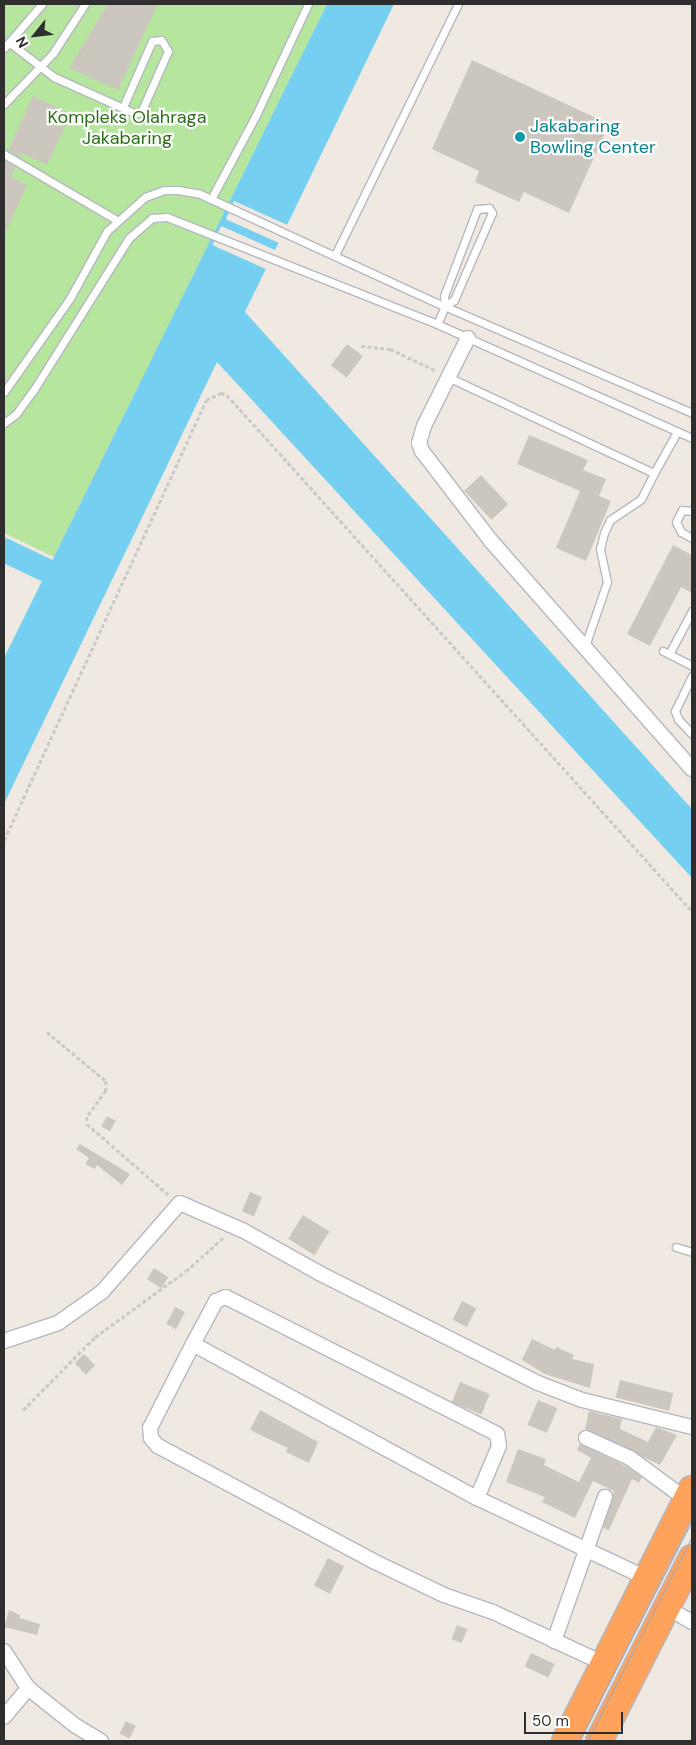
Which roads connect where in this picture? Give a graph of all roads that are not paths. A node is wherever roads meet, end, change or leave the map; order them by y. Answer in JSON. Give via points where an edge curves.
{"nodes":[{"id":1,"x":42,"y":4,"type":"edge"},
{"id":2,"x":85,"y":4,"type":"edge"},
{"id":3,"x":308,"y":4,"type":"edge"},
{"id":4,"x":458,"y":4,"type":"edge"},
{"id":5,"x":7,"y":46,"type":"edge"},
{"id":6,"x":37,"y":67,"type":"junction"},
{"id":7,"x":4,"y":104,"type":"edge"},
{"id":8,"x":123,"y":107,"type":"junction"},
{"id":9,"x":4,"y":154,"type":"edge"},
{"id":10,"x":211,"y":199,"type":"junction"},
{"id":11,"x":118,"y":221,"type":"junction"},
{"id":12,"x":335,"y":255,"type":"junction"},
{"id":13,"x":445,"y":306,"type":"junction"},
{"id":14,"x":437,"y":324,"type":"junction"},
{"id":15,"x":468,"y":338,"type":"junction"},
{"id":16,"x":450,"y":378,"type":"junction"},
{"id":17,"x":4,"y":392,"type":"edge"},
{"id":18,"x":692,"y":413,"type":"edge"},
{"id":19,"x":4,"y":423,"type":"edge"},
{"id":20,"x":677,"y":432,"type":"junction"},
{"id":21,"x":692,"y":438,"type":"edge"},
{"id":22,"x":654,"y":473,"type":"junction"},
{"id":23,"x":692,"y":511,"type":"edge"},
{"id":24,"x":692,"y":538,"type":"edge"},
{"id":25,"x":692,"y":612,"type":"edge"},
{"id":26,"x":585,"y":646,"type":"junction"},
{"id":27,"x":692,"y":666,"type":"edge"},
{"id":28,"x":692,"y":676,"type":"edge"},
{"id":29,"x":692,"y":734,"type":"edge"},
{"id":30,"x":692,"y":769,"type":"edge"},
{"id":31,"x":676,"y":1246,"type":"dead end"},
{"id":32,"x":692,"y":1252,"type":"edge"},
{"id":33,"x":4,"y":1341,"type":"edge"},
{"id":34,"x":193,"y":1344,"type":"junction"},
{"id":35,"x":692,"y":1427,"type":"edge"},
{"id":36,"x":586,"y":1438,"type":"dead end"},
{"id":37,"x":689,"y":1494,"type":"edge"},
{"id":38,"x":605,"y":1497,"type":"dead end"},
{"id":39,"x":477,"y":1498,"type":"junction"},
{"id":40,"x":585,"y":1550,"type":"junction"},
{"id":41,"x":692,"y":1558,"type":"edge"},
{"id":42,"x":646,"y":1578,"type":"junction"},
{"id":43,"x":667,"y":1608,"type":"junction"},
{"id":44,"x":692,"y":1622,"type":"edge"},
{"id":45,"x":554,"y":1640,"type":"junction"},
{"id":46,"x":4,"y":1651,"type":"edge"},
{"id":47,"x":605,"y":1664,"type":"junction"},
{"id":48,"x":28,"y":1688,"type":"junction"},
{"id":49,"x":4,"y":1717,"type":"edge"},
{"id":50,"x":101,"y":1741,"type":"edge"},
{"id":51,"x":565,"y":1741,"type":"edge"},
{"id":52,"x":599,"y":1741,"type":"edge"}],
"edges":[{"from":1,"to":5,"type":"lane"},
{"from":2,"to":6,"type":"lane","via":[[53,52]]},
{"from":3,"to":10,"type":"lane"},
{"from":4,"to":12,"type":"lane"},
{"from":5,"to":6,"type":"lane"},
{"from":6,"to":7,"type":"lane"},
{"from":6,"to":8,"type":"lane"},
{"from":8,"to":8,"type":"lane","via":[[134,113],[142,110],[168,51],[162,40],[152,41]]},
{"from":9,"to":11,"type":"lane"},
{"from":10,"to":11,"type":"lane","via":[[178,190],[164,190],[145,197]]},
{"from":10,"to":12,"type":"lane"},
{"from":11,"to":17,"type":"lane","via":[[107,231],[70,298]]},
{"from":12,"to":13,"type":"lane"},
{"from":13,"to":13,"type":"lane","via":[[444,296],[477,208],[489,208],[492,213],[454,300]]},
{"from":13,"to":14,"type":"lane"},
{"from":13,"to":18,"type":"lane"},
{"from":14,"to":15,"type":"lane"},
{"from":14,"to":19,"type":"lane","via":[[206,230],[167,217],[152,218],[140,226],[33,391],[16,414]]},
{"from":15,"to":16,"type":"street"},
{"from":15,"to":20,"type":"lane"},
{"from":16,"to":22,"type":"lane"},
{"from":16,"to":26,"type":"street","via":[[424,426],[419,443],[422,451],[491,541]]},
{"from":20,"to":21,"type":"lane"},
{"from":20,"to":22,"type":"lane"},
{"from":22,"to":26,"type":"lane","via":[[641,499],[610,520],[604,533],[600,549],[607,582]]},
{"from":23,"to":24,"type":"lane","via":[[684,509],[676,522],[680,532]]},
{"from":25,"to":27,"type":"lane","via":[[666,653]]},
{"from":26,"to":30,"type":"street"},
{"from":28,"to":29,"type":"lane","via":[[675,711]]},
{"from":31,"to":32,"type":"lane"},
{"from":33,"to":35,"type":"street","via":[[58,1323],[102,1292],[126,1268],[178,1203],[234,1227],[538,1383],[582,1400]]},
{"from":34,"to":39,"type":"street"},
{"from":34,"to":39,"type":"street","via":[[216,1301],[226,1296],[497,1434],[499,1446]]},
{"from":34,"to":45,"type":"street","via":[[150,1428],[154,1442],[373,1561],[444,1595],[493,1612]]},
{"from":36,"to":37,"type":"street","via":[[630,1458]]},
{"from":37,"to":42,"type":"highway"},
{"from":38,"to":40,"type":"street"},
{"from":39,"to":40,"type":"street"},
{"from":40,"to":42,"type":"street"},
{"from":40,"to":45,"type":"street"},
{"from":41,"to":43,"type":"highway"},
{"from":42,"to":47,"type":"highway"},
{"from":43,"to":44,"type":"street"},
{"from":43,"to":52,"type":"highway"},
{"from":45,"to":47,"type":"street"},
{"from":46,"to":48,"type":"street"},
{"from":47,"to":51,"type":"highway"},
{"from":48,"to":49,"type":"street"},
{"from":48,"to":50,"type":"street","via":[[76,1726]]}]}
